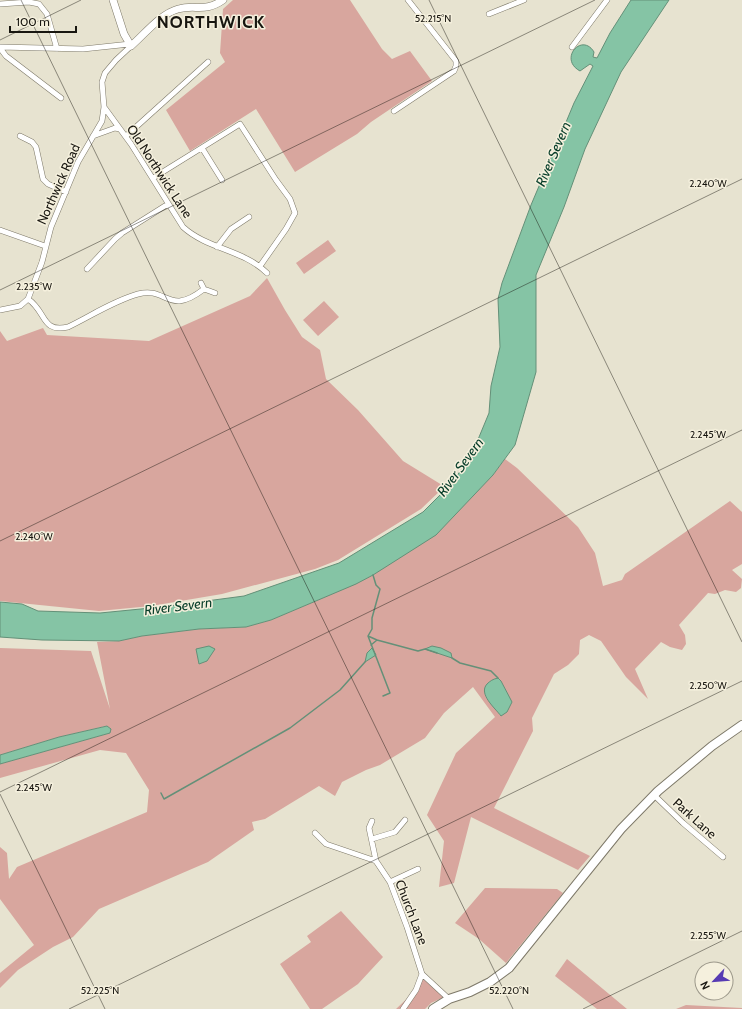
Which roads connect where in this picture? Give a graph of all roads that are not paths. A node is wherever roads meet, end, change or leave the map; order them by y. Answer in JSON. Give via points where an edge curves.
{"nodes":[{"id":1,"x":113,"y":0,"type":"edge"},
{"id":2,"x":223,"y":0,"type":"edge"},
{"id":3,"x":408,"y":0,"type":"edge"},
{"id":4,"x":524,"y":0,"type":"edge"},
{"id":5,"x":607,"y":0,"type":"edge"},
{"id":6,"x":512,"y":3,"type":"edge"},
{"id":7,"x":0,"y":4,"type":"edge"},
{"id":8,"x":489,"y":14,"type":"dead end"},
{"id":9,"x":131,"y":45,"type":"junction"},
{"id":10,"x":572,"y":47,"type":"dead end"},
{"id":11,"x":0,"y":48,"type":"edge"},
{"id":12,"x":57,"y":49,"type":"junction"},
{"id":13,"x":208,"y":62,"type":"dead end"},
{"id":14,"x":61,"y":98,"type":"dead end"},
{"id":15,"x":104,"y":107,"type":"junction"},
{"id":16,"x":394,"y":111,"type":"dead end"},
{"id":17,"x":120,"y":129,"type":"junction"},
{"id":18,"x":20,"y":136,"type":"dead end"},
{"id":19,"x":93,"y":136,"type":"junction"},
{"id":20,"x":126,"y":136,"type":"junction"},
{"id":21,"x":202,"y":148,"type":"junction"},
{"id":22,"x":154,"y":178,"type":"junction"},
{"id":23,"x":222,"y":180,"type":"dead end"},
{"id":24,"x":66,"y":192,"type":"junction"},
{"id":25,"x":168,"y":204,"type":"junction"},
{"id":26,"x":249,"y":217,"type":"dead end"},
{"id":27,"x":0,"y":230,"type":"edge"},
{"id":28,"x":45,"y":246,"type":"junction"},
{"id":29,"x":218,"y":247,"type":"junction"},
{"id":30,"x":260,"y":266,"type":"junction"},
{"id":31,"x":87,"y":269,"type":"dead end"},
{"id":32,"x":267,"y":273,"type":"dead end"},
{"id":33,"x":201,"y":282,"type":"dead end"},
{"id":34,"x":204,"y":289,"type":"junction"},
{"id":35,"x":215,"y":293,"type":"dead end"},
{"id":36,"x":28,"y":299,"type":"junction"},
{"id":37,"x":0,"y":310,"type":"edge"},
{"id":38,"x":742,"y":725,"type":"edge"},
{"id":39,"x":654,"y":795,"type":"junction"},
{"id":40,"x":372,"y":820,"type":"dead end"},
{"id":41,"x":405,"y":820,"type":"dead end"},
{"id":42,"x":315,"y":833,"type":"dead end"},
{"id":43,"x":372,"y":839,"type":"junction"},
{"id":44,"x":723,"y":857,"type":"dead end"},
{"id":45,"x":376,"y":861,"type":"junction"},
{"id":46,"x":418,"y":869,"type":"dead end"},
{"id":47,"x":390,"y":882,"type":"junction"},
{"id":48,"x":422,"y":974,"type":"junction"},
{"id":49,"x":449,"y":999,"type":"junction"},
{"id":50,"x":403,"y":1009,"type":"edge"},
{"id":51,"x":433,"y":1009,"type":"edge"}],
"edges":[{"from":1,"to":9,"type":"street","via":[[124,34]]},
{"from":2,"to":9,"type":"street","name":"Northwick Road","via":[[206,8],[180,8],[171,12]]},
{"from":3,"to":16,"type":"street","via":[[456,61],[456,66],[454,71]]},
{"from":4,"to":6,"type":"street"},
{"from":5,"to":10,"type":"street"},
{"from":6,"to":8,"type":"street"},
{"from":7,"to":12,"type":"street","via":[[39,4],[47,14]]},
{"from":9,"to":12,"type":"street"},
{"from":9,"to":15,"type":"street","name":"Northwick Road","via":[[105,74],[102,82]]},
{"from":11,"to":12,"type":"street"},
{"from":11,"to":14,"type":"street","via":[[6,56]]},
{"from":13,"to":20,"type":"street"},
{"from":15,"to":17,"type":"street","name":"Old Northwick Lane"},
{"from":15,"to":19,"type":"street","name":"Northwick Road","via":[[102,121]]},
{"from":17,"to":19,"type":"street","via":[[115,128]]},
{"from":17,"to":20,"type":"street","name":"Old Northwick Lane"},
{"from":18,"to":24,"type":"street","via":[[36,147],[43,179]]},
{"from":19,"to":24,"type":"street","name":"Northwick Road","via":[[78,162]]},
{"from":20,"to":22,"type":"street","name":"Old Northwick Lane"},
{"from":21,"to":22,"type":"street"},
{"from":21,"to":23,"type":"street"},
{"from":21,"to":30,"type":"street","via":[[240,124],[290,199],[295,213]]},
{"from":22,"to":25,"type":"street","name":"Old Northwick Lane"},
{"from":24,"to":28,"type":"street","name":"Northwick Road"},
{"from":25,"to":29,"type":"street","name":"Old Northwick Lane","via":[[183,227],[191,234]]},
{"from":25,"to":31,"type":"street","via":[[122,233]]},
{"from":26,"to":29,"type":"street","via":[[231,229]]},
{"from":27,"to":28,"type":"street"},
{"from":28,"to":36,"type":"street","name":"Northwick Road","via":[[42,262]]},
{"from":29,"to":30,"type":"street","name":"Old Northwick Lane"},
{"from":30,"to":32,"type":"street","name":"Old Northwick Lane"},
{"from":33,"to":34,"type":"street"},
{"from":34,"to":35,"type":"street"},
{"from":34,"to":36,"type":"street","via":[[195,296],[179,302],[150,292],[139,294],[61,329],[50,326],[38,307]]},
{"from":36,"to":37,"type":"street","via":[[20,306]]},
{"from":38,"to":39,"type":"main road","via":[[712,746]]},
{"from":39,"to":44,"type":"street","name":"Park Lane"},
{"from":39,"to":49,"type":"main road","via":[[621,829],[509,968],[490,982]]},
{"from":40,"to":43,"type":"street","name":"Church Lane","via":[[369,828]]},
{"from":41,"to":43,"type":"street","via":[[395,832]]},
{"from":42,"to":45,"type":"street","via":[[326,844]]},
{"from":43,"to":45,"type":"street","name":"Church Lane"},
{"from":45,"to":47,"type":"street","name":"Church Lane"},
{"from":46,"to":47,"type":"street"},
{"from":47,"to":48,"type":"street","name":"Church Lane"},
{"from":48,"to":49,"type":"street","name":"Church Lane"},
{"from":48,"to":50,"type":"street","via":[[416,990]]},
{"from":49,"to":51,"type":"main road"}]}
